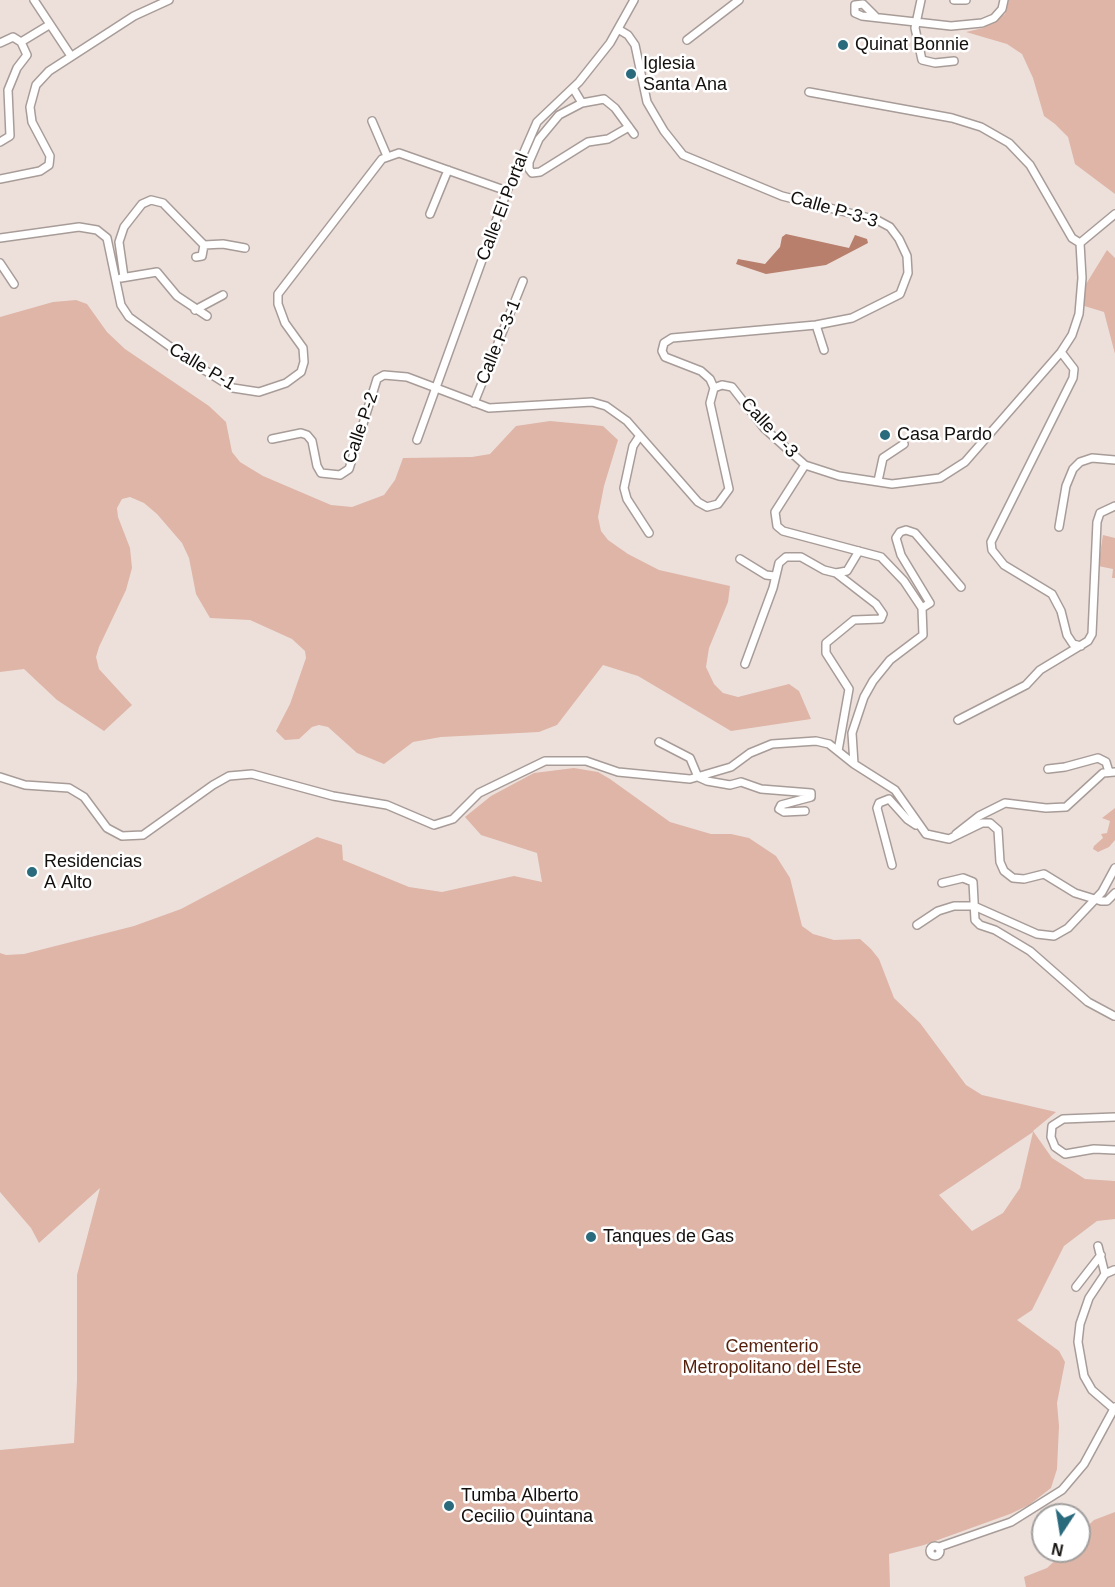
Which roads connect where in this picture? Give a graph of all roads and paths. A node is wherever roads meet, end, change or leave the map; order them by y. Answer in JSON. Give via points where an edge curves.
{"nodes":[{"id":1,"x":34,"y":0,"type":"edge"},
{"id":2,"x":169,"y":0,"type":"edge"},
{"id":3,"x":634,"y":0,"type":"edge"},
{"id":4,"x":739,"y":0,"type":"edge"},
{"id":5,"x":921,"y":0,"type":"edge"},
{"id":6,"x":954,"y":0,"type":"edge"},
{"id":7,"x":966,"y":0,"type":"edge"},
{"id":8,"x":1004,"y":0,"type":"edge"},
{"id":9,"x":875,"y":15,"type":"dead end"},
{"id":10,"x":915,"y":22,"type":"junction"},
{"id":11,"x":49,"y":25,"type":"junction"},
{"id":12,"x":618,"y":29,"type":"junction"},
{"id":13,"x":687,"y":40,"type":"dead end"},
{"id":14,"x":21,"y":42,"type":"junction"},
{"id":15,"x":0,"y":43,"type":"edge"},
{"id":16,"x":71,"y":56,"type":"junction"},
{"id":17,"x":954,"y":61,"type":"dead end"},
{"id":18,"x":573,"y":88,"type":"junction"},
{"id":19,"x":809,"y":92,"type":"dead end"},
{"id":20,"x":582,"y":103,"type":"junction"},
{"id":21,"x":372,"y":121,"type":"dead end"},
{"id":22,"x":629,"y":127,"type":"junction"},
{"id":23,"x":634,"y":134,"type":"dead end"},
{"id":24,"x":0,"y":142,"type":"edge"},
{"id":25,"x":387,"y":156,"type":"junction"},
{"id":26,"x":448,"y":170,"type":"junction"},
{"id":27,"x":0,"y":179,"type":"edge"},
{"id":28,"x":507,"y":191,"type":"junction"},
{"id":29,"x":430,"y":214,"type":"dead end"},
{"id":30,"x":1115,"y":214,"type":"edge"},
{"id":31,"x":0,"y":238,"type":"edge"},
{"id":32,"x":1080,"y":243,"type":"junction"},
{"id":33,"x":204,"y":245,"type":"junction"},
{"id":34,"x":245,"y":249,"type":"dead end"},
{"id":35,"x":196,"y":257,"type":"dead end"},
{"id":36,"x":0,"y":263,"type":"edge"},
{"id":37,"x":124,"y":277,"type":"junction"},
{"id":38,"x":116,"y":280,"type":"junction"},
{"id":39,"x":523,"y":281,"type":"dead end"},
{"id":40,"x":14,"y":284,"type":"dead end"},
{"id":41,"x":223,"y":295,"type":"dead end"},
{"id":42,"x":195,"y":310,"type":"junction"},
{"id":43,"x":207,"y":316,"type":"dead end"},
{"id":44,"x":816,"y":326,"type":"junction"},
{"id":45,"x":824,"y":350,"type":"dead end"},
{"id":46,"x":1061,"y":352,"type":"junction"},
{"id":47,"x":435,"y":388,"type":"junction"},
{"id":48,"x":714,"y":388,"type":"junction"},
{"id":49,"x":474,"y":403,"type":"junction"},
{"id":50,"x":639,"y":437,"type":"junction"},
{"id":51,"x":272,"y":439,"type":"dead end"},
{"id":52,"x":417,"y":440,"type":"dead end"},
{"id":53,"x":904,"y":444,"type":"dead end"},
{"id":54,"x":1115,"y":460,"type":"edge"},
{"id":55,"x":805,"y":465,"type":"junction"},
{"id":56,"x":878,"y":482,"type":"junction"},
{"id":57,"x":1115,"y":506,"type":"edge"},
{"id":58,"x":1059,"y":527,"type":"dead end"},
{"id":59,"x":649,"y":533,"type":"dead end"},
{"id":60,"x":859,"y":551,"type":"junction"},
{"id":61,"x":740,"y":559,"type":"dead end"},
{"id":62,"x":836,"y":573,"type":"junction"},
{"id":63,"x":774,"y":576,"type":"junction"},
{"id":64,"x":961,"y":587,"type":"dead end"},
{"id":65,"x":922,"y":609,"type":"junction"},
{"id":66,"x":1081,"y":646,"type":"junction"},
{"id":67,"x":745,"y":664,"type":"dead end"},
{"id":68,"x":958,"y":720,"type":"dead end"},
{"id":69,"x":659,"y":742,"type":"dead end"},
{"id":70,"x":838,"y":751,"type":"junction"},
{"id":71,"x":854,"y":764,"type":"junction"},
{"id":72,"x":1048,"y":769,"type":"dead end"},
{"id":73,"x":1112,"y":772,"type":"edge"},
{"id":74,"x":0,"y":777,"type":"edge"},
{"id":75,"x":698,"y":777,"type":"junction"},
{"id":76,"x":805,"y":811,"type":"dead end"},
{"id":77,"x":916,"y":825,"type":"junction"},
{"id":78,"x":949,"y":840,"type":"junction"},
{"id":79,"x":892,"y":865,"type":"dead end"},
{"id":80,"x":1115,"y":868,"type":"edge"},
{"id":81,"x":942,"y":883,"type":"dead end"},
{"id":82,"x":1115,"y":893,"type":"edge"},
{"id":83,"x":1094,"y":899,"type":"junction"},
{"id":84,"x":974,"y":906,"type":"junction"},
{"id":85,"x":917,"y":925,"type":"dead end"},
{"id":86,"x":1114,"y":1016,"type":"edge"},
{"id":87,"x":1115,"y":1117,"type":"edge"},
{"id":88,"x":1115,"y":1150,"type":"edge"},
{"id":89,"x":1098,"y":1246,"type":"dead end"},
{"id":90,"x":1101,"y":1255,"type":"junction"},
{"id":91,"x":1114,"y":1270,"type":"edge"},
{"id":92,"x":1104,"y":1274,"type":"junction"},
{"id":93,"x":1076,"y":1287,"type":"dead end"},
{"id":94,"x":1114,"y":1408,"type":"edge"},
{"id":95,"x":939,"y":1547,"type":"dead end"}],
"edges":[{"from":1,"to":11,"type":"street"},
{"from":2,"to":16,"type":"street","via":[[134,16]]},
{"from":3,"to":12,"type":"street","name":"Calle El Portal"},
{"from":4,"to":13,"type":"street"},
{"from":5,"to":10,"type":"street"},
{"from":6,"to":7,"type":"street"},
{"from":8,"to":10,"type":"street","via":[[994,18],[982,23],[951,26]]},
{"from":9,"to":10,"type":"street"},
{"from":10,"to":17,"type":"street","via":[[922,60]]},
{"from":11,"to":14,"type":"street"},
{"from":11,"to":16,"type":"street"},
{"from":12,"to":18,"type":"street","name":"Calle El Portal"},
{"from":12,"to":44,"type":"street","name":"Calle P-3-3","via":[[635,45],[647,102],[683,155],[782,196],[868,216],[890,227],[899,239],[907,256],[908,273],[900,294],[852,318]]},
{"from":14,"to":15,"type":"street","via":[[13,37]]},
{"from":14,"to":24,"type":"street","via":[[27,55],[8,90],[10,136]]},
{"from":16,"to":27,"type":"street","via":[[49,71],[32,96],[32,122],[50,156],[49,165],[40,171]]},
{"from":18,"to":20,"type":"street"},
{"from":18,"to":28,"type":"street","name":"Calle El Portal","via":[[537,122]]},
{"from":19,"to":32,"type":"street","via":[[952,118],[981,127],[1009,143],[1030,165],[1072,238]]},
{"from":20,"to":22,"type":"street","via":[[604,99]]},
{"from":20,"to":22,"type":"street","via":[[559,115],[539,139],[529,162],[532,173],[588,142],[608,139]]},
{"from":21,"to":25,"type":"street"},
{"from":22,"to":23,"type":"street"},
{"from":25,"to":26,"type":"street","via":[[399,153]]},
{"from":25,"to":38,"type":"street","name":"Calle P-1","via":[[278,294],[285,323],[303,348],[304,362],[301,372],[275,389],[259,392],[233,388],[190,362],[129,317],[121,305]]},
{"from":26,"to":28,"type":"street"},
{"from":26,"to":29,"type":"street"},
{"from":28,"to":47,"type":"street","name":"Calle El Portal"},
{"from":30,"to":32,"type":"street"},
{"from":31,"to":38,"type":"street","name":"Calle P-1","via":[[79,227],[97,230],[107,238]]},
{"from":32,"to":46,"type":"street","name":"Calle P-3","via":[[1079,314]]},
{"from":33,"to":34,"type":"street"},
{"from":33,"to":35,"type":"street","via":[[202,256]]},
{"from":33,"to":37,"type":"street","via":[[163,203],[151,200],[142,204],[124,227],[119,242]]},
{"from":36,"to":40,"type":"street"},
{"from":37,"to":38,"type":"street"},
{"from":37,"to":42,"type":"street","via":[[157,272]]},
{"from":39,"to":49,"type":"street","name":"Calle P-3-1"},
{"from":41,"to":42,"type":"street"},
{"from":42,"to":43,"type":"street"},
{"from":44,"to":45,"type":"street"},
{"from":44,"to":48,"type":"street","name":"Calle P-3-3","via":[[672,338],[664,343],[665,357],[701,371]]},
{"from":46,"to":56,"type":"street","name":"Calle P-3","via":[[965,462],[940,478],[913,484]]},
{"from":46,"to":66,"type":"street","via":[[1074,369],[1073,378],[992,542],[992,550],[1004,565],[1052,594],[1067,635],[1073,644]]},
{"from":47,"to":49,"type":"street","name":"Calle P-3"},
{"from":47,"to":51,"type":"street","name":"Calle P-2","via":[[394,374],[377,379],[349,469],[340,475],[321,473],[307,435]]},
{"from":47,"to":52,"type":"street","name":"Calle El Portal"},
{"from":48,"to":50,"type":"street","name":"Calle P-3","via":[[710,404],[729,489],[718,504],[707,507],[698,502]]},
{"from":48,"to":55,"type":"street","name":"Calle P-3","via":[[732,387],[776,440]]},
{"from":49,"to":50,"type":"street","name":"Calle P-3","via":[[506,408],[592,402],[606,406],[627,421]]},
{"from":50,"to":59,"type":"street","via":[[624,488]]},
{"from":53,"to":56,"type":"street","via":[[883,458]]},
{"from":54,"to":58,"type":"street","via":[[1092,458],[1073,469]]},
{"from":55,"to":56,"type":"street","name":"Calle P-3","via":[[839,476]]},
{"from":55,"to":60,"type":"street","via":[[775,513],[777,526],[783,531]]},
{"from":57,"to":66,"type":"street","via":[[1100,513],[1097,522],[1092,634]]},
{"from":60,"to":62,"type":"street","via":[[847,572]]},
{"from":60,"to":65,"type":"street","via":[[890,564]]},
{"from":61,"to":63,"type":"street"},
{"from":62,"to":63,"type":"street","via":[[793,556],[779,562]]},
{"from":62,"to":70,"type":"street","via":[[883,614],[881,620],[854,620],[826,643],[826,653],[849,689]]},
{"from":63,"to":67,"type":"street"},
{"from":64,"to":65,"type":"street","via":[[915,533],[900,532],[896,538],[901,555],[930,603]]},
{"from":65,"to":71,"type":"street","via":[[923,635],[890,660],[864,697],[852,733]]},
{"from":66,"to":68,"type":"street","via":[[1040,670],[1026,685]]},
{"from":69,"to":75,"type":"street","via":[[690,758]]},
{"from":70,"to":71,"type":"street"},
{"from":70,"to":75,"type":"street","via":[[830,744],[816,741],[772,744],[731,767]]},
{"from":71,"to":77,"type":"street","via":[[895,790]]},
{"from":72,"to":73,"type":"street","via":[[1098,758]]},
{"from":73,"to":78,"type":"street","via":[[1103,773],[1066,807],[1016,802],[995,806]]},
{"from":74,"to":75,"type":"street","via":[[26,785],[69,788],[84,797],[107,828],[122,836],[143,836],[229,776],[252,774],[387,806],[434,825],[453,819],[479,793],[545,761],[586,761],[618,772]]},
{"from":75,"to":76,"type":"street","via":[[723,784],[741,782],[761,789],[811,793],[811,797],[781,805],[779,810]]},
{"from":77,"to":78,"type":"street","via":[[926,834]]},
{"from":77,"to":79,"type":"street","via":[[889,799],[879,803]]},
{"from":78,"to":83,"type":"street","via":[[982,823],[990,823],[998,830],[1000,862],[1013,878],[1044,874],[1075,893]]},
{"from":80,"to":83,"type":"street"},
{"from":81,"to":84,"type":"street","via":[[963,878],[973,882]]},
{"from":82,"to":83,"type":"street","via":[[1107,901]]},
{"from":83,"to":84,"type":"street","via":[[1068,928],[1054,936],[1022,929]]},
{"from":84,"to":85,"type":"street","via":[[938,911]]},
{"from":84,"to":86,"type":"street","via":[[975,920],[980,925],[1030,951],[1088,1002]]},
{"from":87,"to":88,"type":"street","via":[[1063,1119],[1052,1126],[1051,1137],[1055,1147],[1065,1154]]},
{"from":89,"to":90,"type":"street"},
{"from":90,"to":92,"type":"street"},
{"from":90,"to":93,"type":"street"},
{"from":91,"to":92,"type":"street"},
{"from":92,"to":94,"type":"street","via":[[1085,1308],[1078,1342],[1084,1376],[1092,1390]]},
{"from":94,"to":95,"type":"street","via":[[1084,1464],[1062,1490],[1011,1522]]}]}
